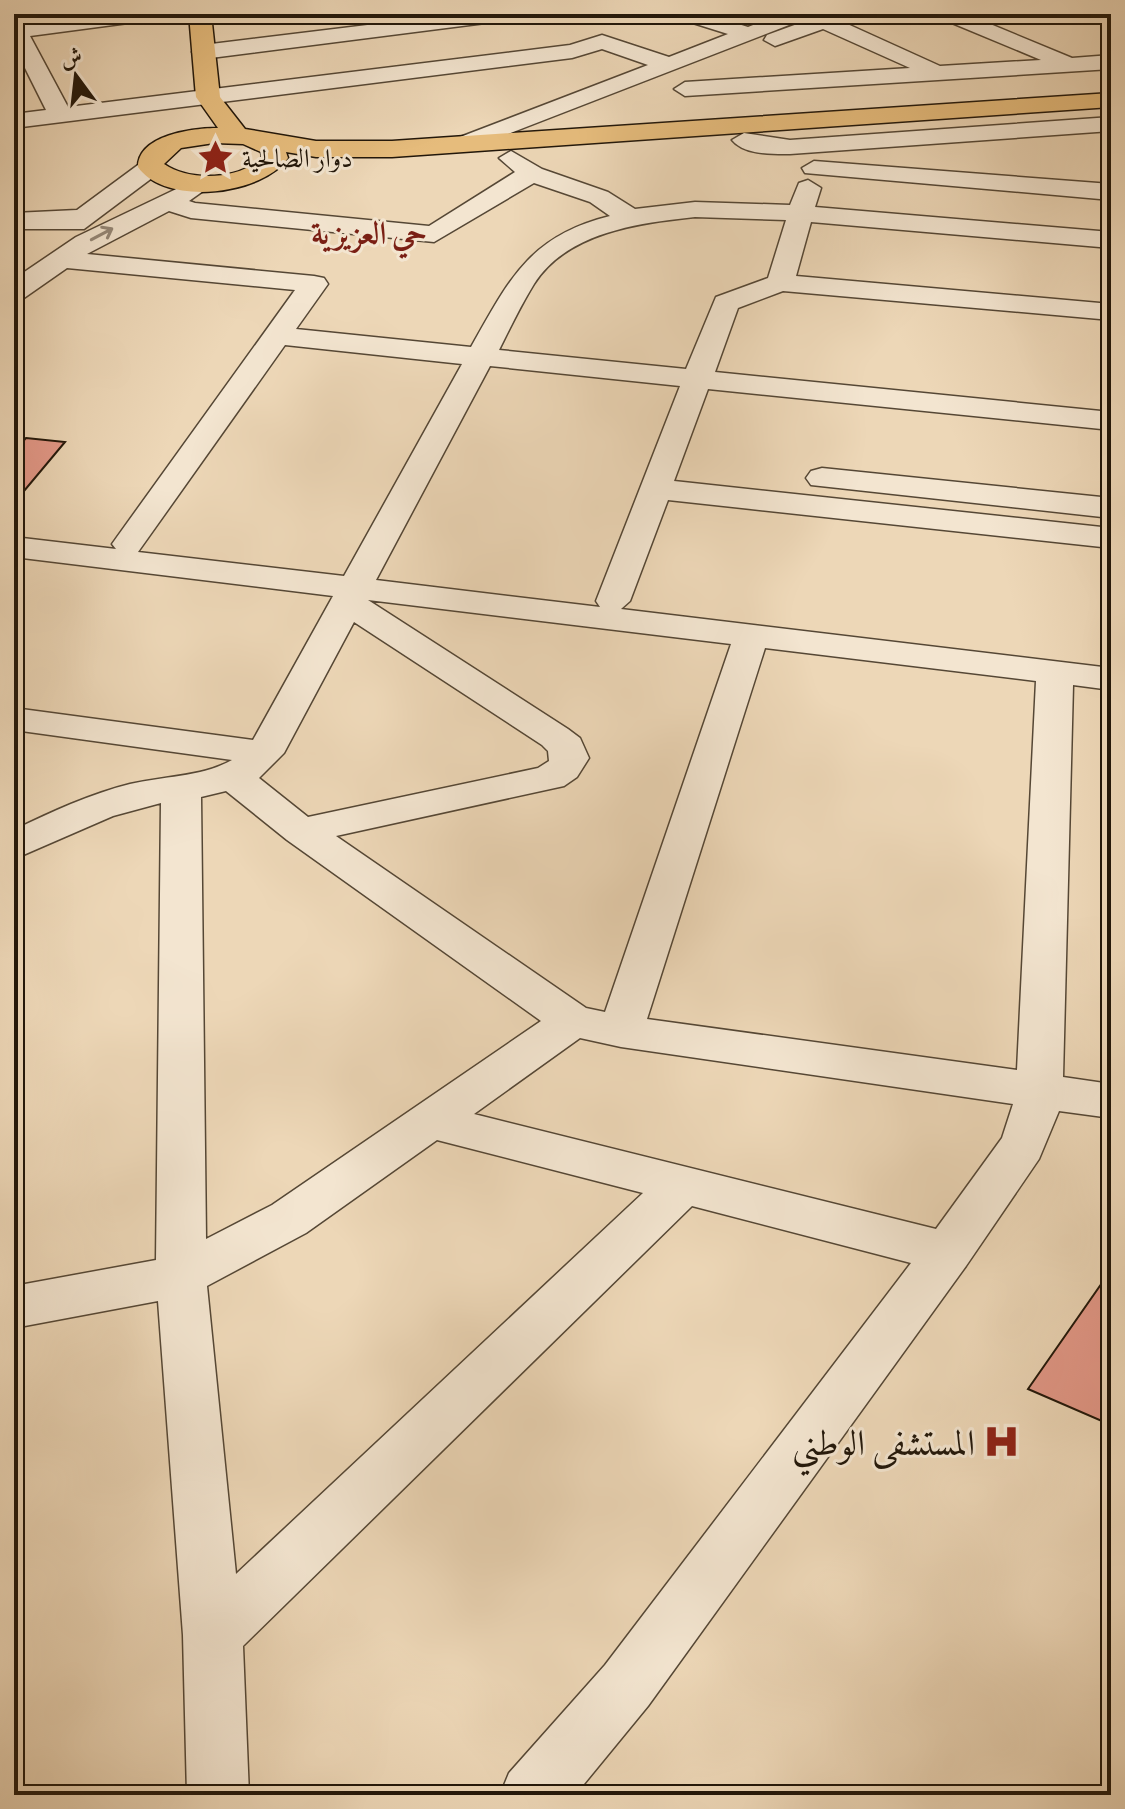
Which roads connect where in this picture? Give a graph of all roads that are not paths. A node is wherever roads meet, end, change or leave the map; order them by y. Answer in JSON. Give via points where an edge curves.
{"nodes":[{"id":1,"x":151,"y":14,"type":"edge"},
{"id":2,"x":200,"y":14,"type":"edge"},
{"id":3,"x":509,"y":14,"type":"edge"},
{"id":4,"x":684,"y":14,"type":"edge"},
{"id":5,"x":845,"y":14,"type":"edge"},
{"id":6,"x":959,"y":15,"type":"edge"},
{"id":7,"x":811,"y":18,"type":"edge"},
{"id":8,"x":26,"y":26,"type":"edge"},
{"id":9,"x":749,"y":34,"type":"junction"},
{"id":10,"x":203,"y":52,"type":"junction"},
{"id":11,"x":1111,"y":62,"type":"edge"},
{"id":12,"x":1071,"y":65,"type":"junction"},
{"id":13,"x":24,"y":68,"type":"edge"},
{"id":14,"x":176,"y":72,"type":"dead end"},
{"id":15,"x":939,"y":73,"type":"junction"},
{"id":16,"x":671,"y":76,"type":"junction"},
{"id":17,"x":1111,"y":88,"type":"edge"},
{"id":18,"x":208,"y":97,"type":"junction"},
{"id":19,"x":966,"y":97,"type":"junction"},
{"id":20,"x":1111,"y":100,"type":"edge"},
{"id":21,"x":178,"y":101,"type":"junction"},
{"id":22,"x":1111,"y":114,"type":"edge"},
{"id":23,"x":60,"y":115,"type":"junction"},
{"id":24,"x":14,"y":121,"type":"edge"},
{"id":25,"x":714,"y":121,"type":"junction"},
{"id":26,"x":1111,"y":124,"type":"edge"},
{"id":27,"x":247,"y":138,"type":"junction"},
{"id":28,"x":553,"y":139,"type":"junction"},
{"id":29,"x":744,"y":140,"type":"junction"},
{"id":30,"x":173,"y":142,"type":"junction"},
{"id":31,"x":464,"y":144,"type":"junction"},
{"id":32,"x":510,"y":156,"type":"junction"},
{"id":33,"x":817,"y":156,"type":"junction"},
{"id":34,"x":151,"y":167,"type":"junction"},
{"id":35,"x":260,"y":172,"type":"junction"},
{"id":36,"x":533,"y":174,"type":"junction"},
{"id":37,"x":208,"y":183,"type":"junction"},
{"id":38,"x":1111,"y":192,"type":"edge"},
{"id":39,"x":167,"y":201,"type":"junction"},
{"id":40,"x":800,"y":215,"type":"junction"},
{"id":41,"x":83,"y":217,"type":"junction"},
{"id":42,"x":631,"y":218,"type":"junction"},
{"id":43,"x":14,"y":221,"type":"edge"},
{"id":44,"x":1111,"y":240,"type":"edge"},
{"id":45,"x":58,"y":259,"type":"junction"},
{"id":46,"x":14,"y":267,"type":"edge"},
{"id":47,"x":780,"y":283,"type":"junction"},
{"id":48,"x":14,"y":292,"type":"edge"},
{"id":49,"x":1111,"y":312,"type":"edge"},
{"id":50,"x":277,"y":336,"type":"junction"},
{"id":51,"x":480,"y":356,"type":"junction"},
{"id":52,"x":698,"y":378,"type":"junction"},
{"id":53,"x":1111,"y":421,"type":"edge"},
{"id":54,"x":661,"y":475,"type":"junction"},
{"id":55,"x":1111,"y":508,"type":"edge"},
{"id":56,"x":14,"y":531,"type":"edge"},
{"id":57,"x":1111,"y":538,"type":"edge"},
{"id":58,"x":129,"y":544,"type":"junction"},
{"id":59,"x":14,"y":547,"type":"edge"},
{"id":60,"x":357,"y":587,"type":"junction"},
{"id":61,"x":613,"y":601,"type":"junction"},
{"id":62,"x":751,"y":637,"type":"junction"},
{"id":63,"x":1111,"y":660,"type":"edge"},
{"id":64,"x":1055,"y":673,"type":"junction"},
{"id":65,"x":1111,"y":679,"type":"edge"},
{"id":66,"x":14,"y":719,"type":"edge"},
{"id":67,"x":250,"y":765,"type":"junction"},
{"id":68,"x":181,"y":785,"type":"junction"},
{"id":69,"x":301,"y":831,"type":"junction"},
{"id":70,"x":14,"y":846,"type":"edge"},
{"id":71,"x":573,"y":1021,"type":"junction"},
{"id":72,"x":621,"y":1031,"type":"junction"},
{"id":73,"x":1039,"y":1091,"type":"junction"},
{"id":74,"x":1111,"y":1101,"type":"edge"},
{"id":75,"x":431,"y":1121,"type":"junction"},
{"id":76,"x":684,"y":1184,"type":"junction"},
{"id":77,"x":948,"y":1252,"type":"junction"},
{"id":78,"x":181,"y":1276,"type":"junction"},
{"id":79,"x":14,"y":1307,"type":"edge"},
{"id":80,"x":213,"y":1635,"type":"junction"},
{"id":81,"x":218,"y":1795,"type":"edge"},
{"id":82,"x":531,"y":1795,"type":"edge"}],
"edges":[{"from":1,"to":8,"type":"street"},
{"from":2,"to":10,"type":"main road"},
{"from":3,"to":10,"type":"street"},
{"from":4,"to":9,"type":"street"},
{"from":5,"to":7,"type":"street"},
{"from":6,"to":12,"type":"street"},
{"from":7,"to":9,"type":"street"},
{"from":7,"to":15,"type":"street"},
{"from":7,"to":16,"type":"street"},
{"from":8,"to":13,"type":"street"},
{"from":9,"to":16,"type":"street"},
{"from":10,"to":18,"type":"main road"},
{"from":11,"to":12,"type":"street"},
{"from":12,"to":15,"type":"street"},
{"from":13,"to":23,"type":"street"},
{"from":14,"to":21,"type":"main road"},
{"from":15,"to":16,"type":"street"},
{"from":15,"to":19,"type":"street"},
{"from":16,"to":18,"type":"street","via":[[602,42],[572,51]]},
{"from":16,"to":25,"type":"street"},
{"from":16,"to":28,"type":"street","via":[[556,127]]},
{"from":16,"to":31,"type":"street"},
{"from":17,"to":19,"type":"street"},
{"from":18,"to":21,"type":"street"},
{"from":18,"to":27,"type":"main road"},
{"from":19,"to":25,"type":"street"},
{"from":20,"to":25,"type":"main road"},
{"from":21,"to":23,"type":"street"},
{"from":21,"to":30,"type":"main road"},
{"from":22,"to":29,"type":"main road"},
{"from":23,"to":24,"type":"street"},
{"from":25,"to":28,"type":"main road"},
{"from":26,"to":33,"type":"street"},
{"from":27,"to":30,"type":"main road","via":[[203,136]]},
{"from":27,"to":31,"type":"main road","via":[[326,150]]},
{"from":27,"to":35,"type":"main road","via":[[275,153],[273,163]]},
{"from":28,"to":31,"type":"main road"},
{"from":29,"to":32,"type":"main road"},
{"from":29,"to":33,"type":"street"},
{"from":30,"to":34,"type":"main road","via":[[154,154]]},
{"from":32,"to":35,"type":"main road"},
{"from":32,"to":36,"type":"street"},
{"from":33,"to":38,"type":"street"},
{"from":33,"to":40,"type":"street"},
{"from":34,"to":37,"type":"main road","via":[[171,179]]},
{"from":34,"to":41,"type":"street"},
{"from":35,"to":37,"type":"main road"},
{"from":36,"to":39,"type":"street","via":[[434,234],[191,210]]},
{"from":36,"to":42,"type":"street","via":[[599,197]]},
{"from":37,"to":39,"type":"street"},
{"from":45,"to":39,"type":"street","one_way":true},
{"from":40,"to":42,"type":"street","via":[[693,210]]},
{"from":40,"to":44,"type":"street"},
{"from":40,"to":47,"type":"street"},
{"from":41,"to":43,"type":"street"},
{"from":41,"to":46,"type":"street"},
{"from":42,"to":51,"type":"street","via":[[579,235],[535,263]]},
{"from":45,"to":48,"type":"street"},
{"from":45,"to":50,"type":"street","via":[[314,284]]},
{"from":47,"to":49,"type":"street"},
{"from":47,"to":52,"type":"street","via":[[726,303]]},
{"from":50,"to":51,"type":"street"},
{"from":50,"to":58,"type":"street"},
{"from":51,"to":52,"type":"street"},
{"from":51,"to":60,"type":"street"},
{"from":52,"to":53,"type":"street"},
{"from":52,"to":54,"type":"street"},
{"from":54,"to":55,"type":"street"},
{"from":54,"to":57,"type":"street"},
{"from":54,"to":61,"type":"street"},
{"from":56,"to":58,"type":"street"},
{"from":58,"to":60,"type":"street"},
{"from":59,"to":60,"type":"street"},
{"from":60,"to":61,"type":"street"},
{"from":60,"to":62,"type":"street"},
{"from":60,"to":67,"type":"street"},
{"from":60,"to":69,"type":"street","via":[[566,746],[570,758],[563,769],[542,779]]},
{"from":61,"to":63,"type":"street"},
{"from":62,"to":64,"type":"street"},
{"from":62,"to":72,"type":"street"},
{"from":64,"to":65,"type":"street"},
{"from":64,"to":73,"type":"street"},
{"from":66,"to":67,"type":"street"},
{"from":67,"to":68,"type":"street"},
{"from":67,"to":69,"type":"street"},
{"from":68,"to":70,"type":"street","via":[[100,806]]},
{"from":68,"to":78,"type":"street"},
{"from":69,"to":71,"type":"street"},
{"from":71,"to":72,"type":"street"},
{"from":71,"to":75,"type":"street"},
{"from":72,"to":73,"type":"street"},
{"from":73,"to":74,"type":"street"},
{"from":73,"to":77,"type":"street","via":[[1022,1146]]},
{"from":75,"to":76,"type":"street"},
{"from":75,"to":78,"type":"street","via":[[289,1219]]},
{"from":76,"to":77,"type":"street"},
{"from":76,"to":80,"type":"street"},
{"from":77,"to":82,"type":"street","via":[[646,1658]]},
{"from":78,"to":79,"type":"street"},
{"from":78,"to":80,"type":"street"},
{"from":80,"to":81,"type":"street"}]}
